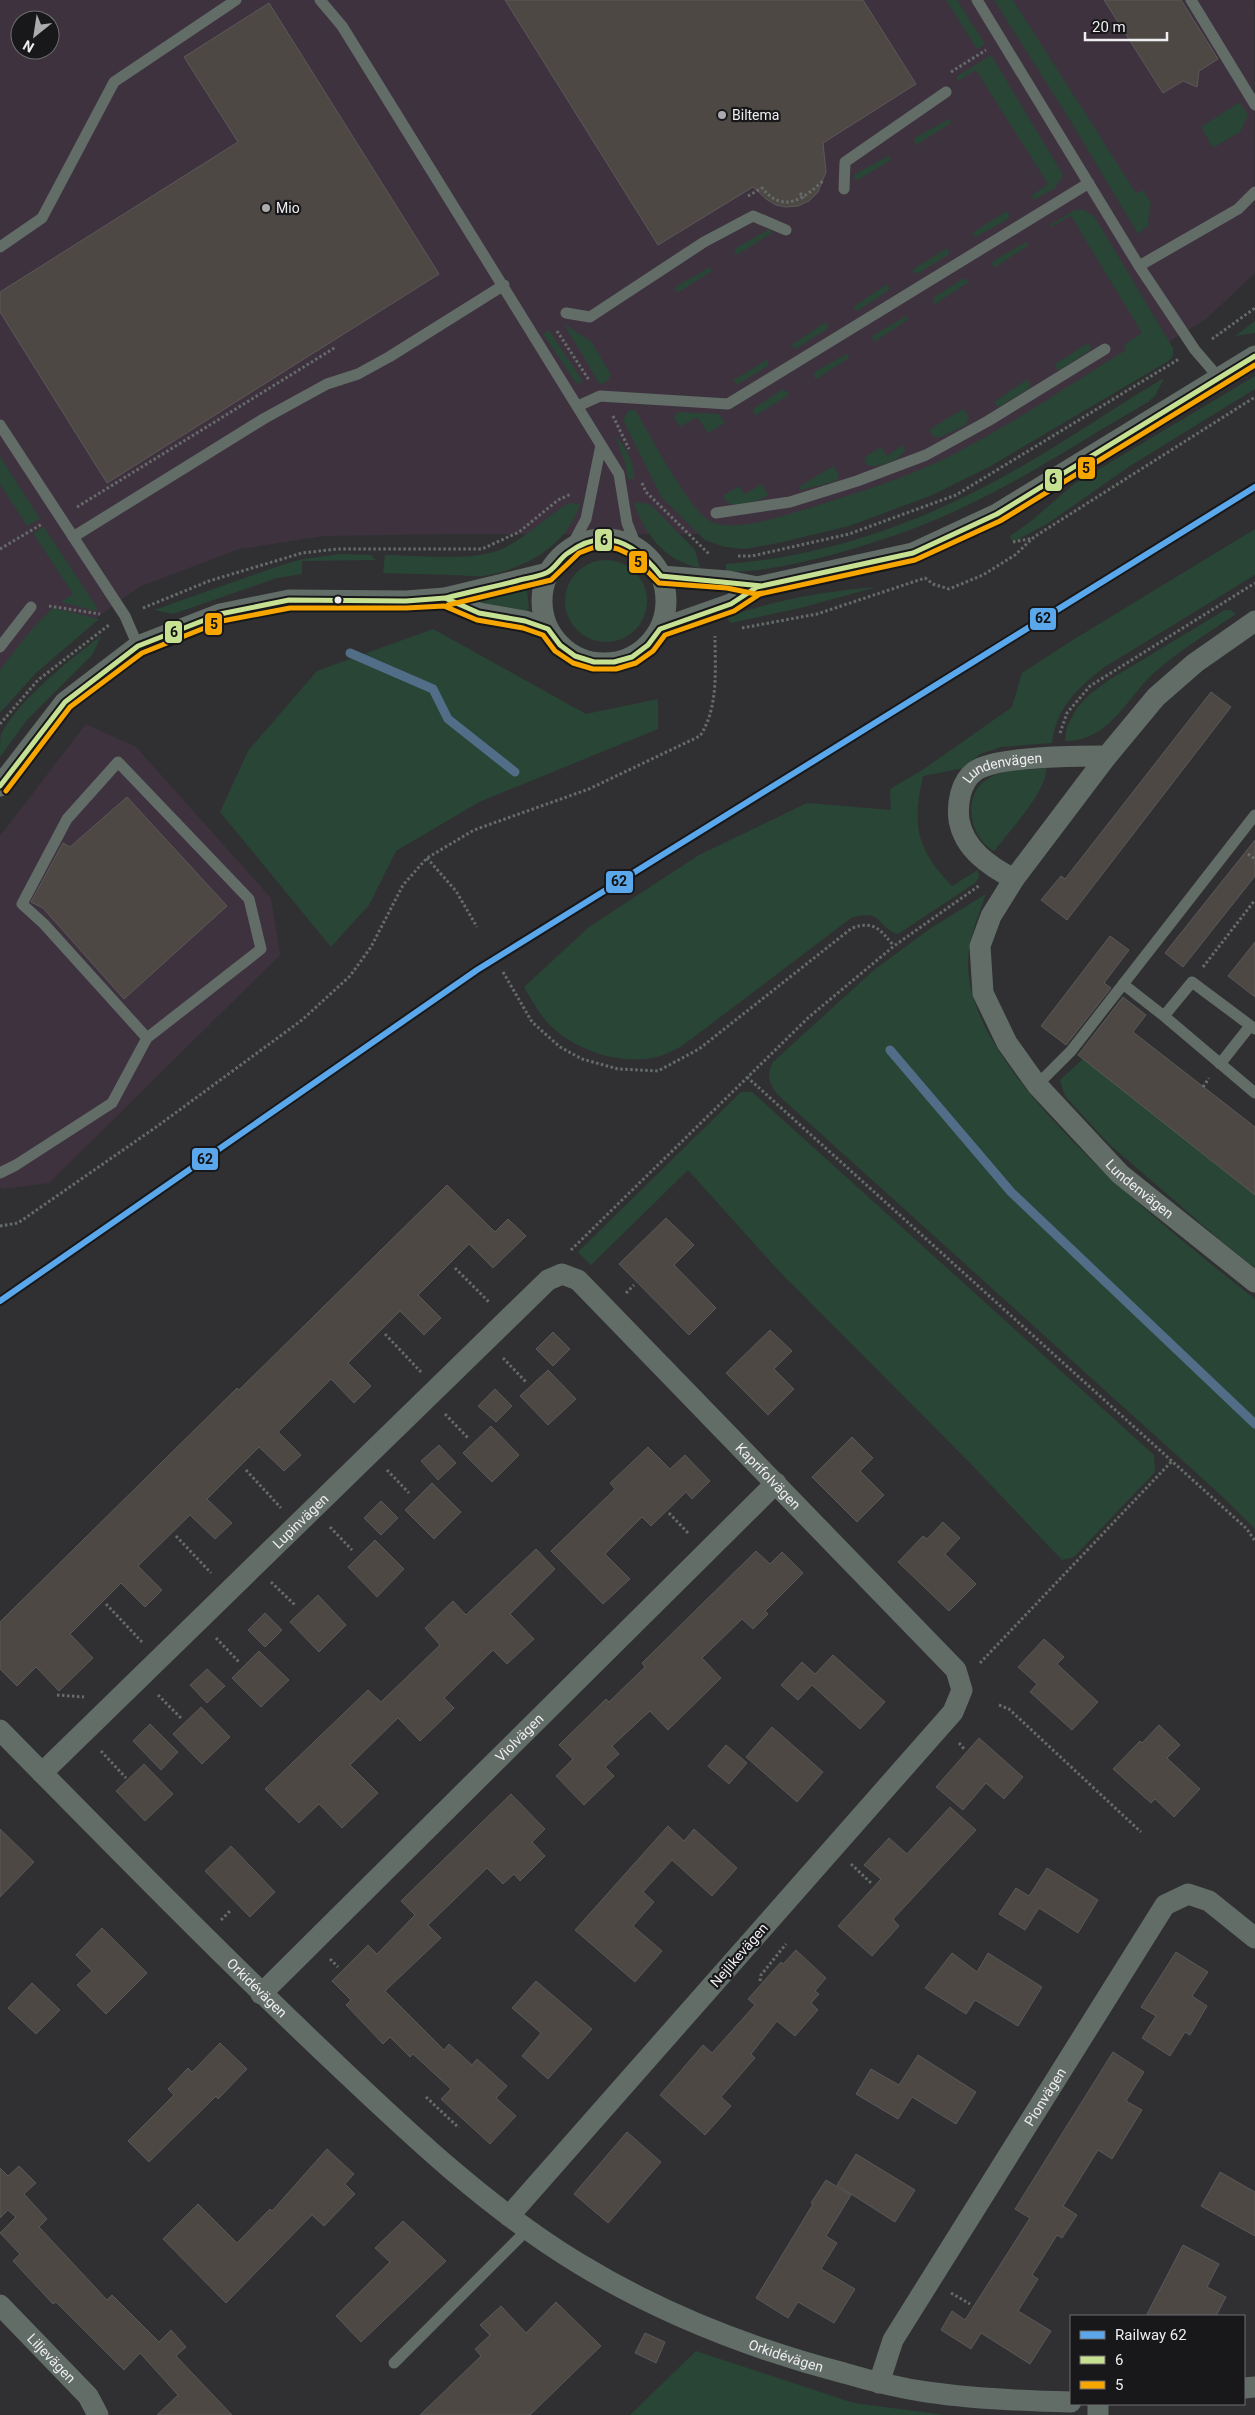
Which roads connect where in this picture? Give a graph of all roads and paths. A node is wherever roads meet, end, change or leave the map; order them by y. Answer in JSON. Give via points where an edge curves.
{"nodes":[{"id":1,"x":236,"y":0,"type":"edge"},
{"id":2,"x":320,"y":0,"type":"edge"},
{"id":3,"x":977,"y":0,"type":"edge"},
{"id":4,"x":1191,"y":0,"type":"edge"},
{"id":5,"x":1001,"y":41,"type":"junction"},
{"id":6,"x":943,"y":77,"type":"dead end"},
{"id":7,"x":946,"y":92,"type":"dead end"},
{"id":8,"x":1255,"y":105,"type":"edge"},
{"id":9,"x":827,"y":178,"type":"dead end"},
{"id":10,"x":1089,"y":183,"type":"junction"},
{"id":11,"x":844,"y":189,"type":"dead end"},
{"id":12,"x":756,"y":191,"type":"dead end"},
{"id":13,"x":1255,"y":192,"type":"edge"},
{"id":14,"x":800,"y":193,"type":"dead end"},
{"id":15,"x":804,"y":198,"type":"junction"},
{"id":16,"x":786,"y":230,"type":"dead end"},
{"id":17,"x":0,"y":247,"type":"edge"},
{"id":18,"x":1139,"y":266,"type":"junction"},
{"id":19,"x":504,"y":285,"type":"junction"},
{"id":20,"x":1255,"y":308,"type":"edge"},
{"id":21,"x":566,"y":313,"type":"dead end"},
{"id":22,"x":336,"y":347,"type":"dead end"},
{"id":23,"x":1105,"y":349,"type":"dead end"},
{"id":24,"x":1195,"y":350,"type":"junction"},
{"id":25,"x":1255,"y":356,"type":"edge"},
{"id":26,"x":1220,"y":379,"type":"junction"},
{"id":27,"x":578,"y":406,"type":"junction"},
{"id":28,"x":0,"y":425,"type":"edge"},
{"id":29,"x":600,"y":445,"type":"junction"},
{"id":30,"x":646,"y":492,"type":"dead end"},
{"id":31,"x":574,"y":493,"type":"dead end"},
{"id":32,"x":80,"y":505,"type":"dead end"},
{"id":33,"x":716,"y":513,"type":"dead end"},
{"id":34,"x":40,"y":525,"type":"dead end"},
{"id":35,"x":73,"y":537,"type":"junction"},
{"id":36,"x":1034,"y":538,"type":"dead end"},
{"id":37,"x":1013,"y":542,"type":"dead end"},
{"id":38,"x":570,"y":548,"type":"junction"},
{"id":39,"x":637,"y":548,"type":"junction"},
{"id":40,"x":0,"y":549,"type":"edge"},
{"id":41,"x":718,"y":555,"type":"dead end"},
{"id":42,"x":735,"y":556,"type":"dead end"},
{"id":43,"x":548,"y":573,"type":"junction"},
{"id":44,"x":661,"y":576,"type":"junction"},
{"id":45,"x":1255,"y":583,"type":"edge"},
{"id":46,"x":757,"y":587,"type":"junction"},
{"id":47,"x":445,"y":598,"type":"junction"},
{"id":48,"x":31,"y":607,"type":"dead end"},
{"id":49,"x":57,"y":607,"type":"dead end"},
{"id":50,"x":144,"y":607,"type":"dead end"},
{"id":51,"x":95,"y":614,"type":"dead end"},
{"id":52,"x":1255,"y":621,"type":"edge"},
{"id":53,"x":102,"y":629,"type":"dead end"},
{"id":54,"x":548,"y":629,"type":"junction"},
{"id":55,"x":660,"y":629,"type":"junction"},
{"id":56,"x":714,"y":633,"type":"dead end"},
{"id":57,"x":138,"y":646,"type":"junction"},
{"id":58,"x":0,"y":647,"type":"edge"},
{"id":59,"x":0,"y":724,"type":"edge"},
{"id":60,"x":1060,"y":734,"type":"dead end"},
{"id":61,"x":1107,"y":756,"type":"junction"},
{"id":62,"x":0,"y":786,"type":"edge"},
{"id":63,"x":1255,"y":815,"type":"edge"},
{"id":64,"x":427,"y":858,"type":"junction"},
{"id":65,"x":1014,"y":878,"type":"junction"},
{"id":66,"x":984,"y":882,"type":"dead end"},
{"id":67,"x":1255,"y":900,"type":"edge"},
{"id":68,"x":477,"y":927,"type":"dead end"},
{"id":69,"x":894,"y":946,"type":"junction"},
{"id":70,"x":502,"y":972,"type":"dead end"},
{"id":71,"x":1192,"y":982,"type":"junction"},
{"id":72,"x":1123,"y":984,"type":"junction"},
{"id":73,"x":1164,"y":1016,"type":"junction"},
{"id":74,"x":1252,"y":1027,"type":"edge"},
{"id":75,"x":147,"y":1038,"type":"junction"},
{"id":76,"x":1220,"y":1064,"type":"junction"},
{"id":77,"x":747,"y":1077,"type":"junction"},
{"id":78,"x":1037,"y":1084,"type":"junction"},
{"id":79,"x":1255,"y":1093,"type":"edge"},
{"id":80,"x":0,"y":1172,"type":"edge"},
{"id":81,"x":0,"y":1226,"type":"edge"},
{"id":82,"x":455,"y":1268,"type":"dead end"},
{"id":83,"x":562,"y":1274,"type":"junction"},
{"id":84,"x":1255,"y":1282,"type":"edge"},
{"id":85,"x":496,"y":1308,"type":"dead end"},
{"id":86,"x":385,"y":1334,"type":"dead end"},
{"id":87,"x":502,"y":1357,"type":"dead end"},
{"id":88,"x":426,"y":1376,"type":"dead end"},
{"id":89,"x":527,"y":1383,"type":"dead end"},
{"id":90,"x":444,"y":1413,"type":"dead end"},
{"id":91,"x":469,"y":1439,"type":"dead end"},
{"id":92,"x":1172,"y":1461,"type":"junction"},
{"id":93,"x":386,"y":1469,"type":"dead end"},
{"id":94,"x":246,"y":1470,"type":"dead end"},
{"id":95,"x":776,"y":1483,"type":"junction"},
{"id":96,"x":410,"y":1493,"type":"dead end"},
{"id":97,"x":286,"y":1512,"type":"dead end"},
{"id":98,"x":669,"y":1513,"type":"dead end"},
{"id":99,"x":328,"y":1525,"type":"dead end"},
{"id":100,"x":176,"y":1536,"type":"dead end"},
{"id":101,"x":696,"y":1541,"type":"dead end"},
{"id":102,"x":1255,"y":1541,"type":"edge"},
{"id":103,"x":352,"y":1550,"type":"dead end"},
{"id":104,"x":265,"y":1575,"type":"dead end"},
{"id":105,"x":216,"y":1579,"type":"dead end"},
{"id":106,"x":106,"y":1604,"type":"dead end"},
{"id":107,"x":296,"y":1606,"type":"dead end"},
{"id":108,"x":214,"y":1637,"type":"dead end"},
{"id":109,"x":147,"y":1647,"type":"dead end"},
{"id":110,"x":240,"y":1663,"type":"dead end"},
{"id":111,"x":962,"y":1690,"type":"junction"},
{"id":112,"x":156,"y":1693,"type":"dead end"},
{"id":113,"x":57,"y":1694,"type":"dead end"},
{"id":114,"x":94,"y":1698,"type":"dead end"},
{"id":115,"x":999,"y":1705,"type":"dead end"},
{"id":116,"x":182,"y":1719,"type":"dead end"},
{"id":117,"x":0,"y":1730,"type":"edge"},
{"id":118,"x":99,"y":1750,"type":"dead end"},
{"id":119,"x":42,"y":1772,"type":"junction"},
{"id":120,"x":126,"y":1778,"type":"dead end"},
{"id":121,"x":1140,"y":1832,"type":"dead end"},
{"id":122,"x":845,"y":1859,"type":"dead end"},
{"id":123,"x":871,"y":1883,"type":"dead end"},
{"id":124,"x":231,"y":1910,"type":"dead end"},
{"id":125,"x":219,"y":1922,"type":"dead end"},
{"id":126,"x":1255,"y":1938,"type":"edge"},
{"id":127,"x":786,"y":1944,"type":"dead end"},
{"id":128,"x":760,"y":1981,"type":"dead end"},
{"id":129,"x":261,"y":1994,"type":"junction"},
{"id":130,"x":426,"y":2097,"type":"dead end"},
{"id":131,"x":459,"y":2128,"type":"dead end"},
{"id":132,"x":509,"y":2216,"type":"junction"},
{"id":133,"x":527,"y":2230,"type":"junction"},
{"id":134,"x":950,"y":2292,"type":"dead end"},
{"id":135,"x":970,"y":2304,"type":"dead end"},
{"id":136,"x":0,"y":2305,"type":"edge"},
{"id":137,"x":394,"y":2363,"type":"dead end"},
{"id":138,"x":879,"y":2383,"type":"junction"},
{"id":139,"x":1070,"y":2402,"type":"edge"},
{"id":140,"x":98,"y":2415,"type":"edge"}],
"edges":[{"from":1,"to":17,"type":"lane","via":[[114,82],[42,218]]},
{"from":2,"to":19,"type":"lane","via":[[342,26]]},
{"from":3,"to":5,"type":"lane"},
{"from":4,"to":8,"type":"lane"},
{"from":5,"to":6,"type":"path"},
{"from":5,"to":10,"type":"lane"},
{"from":7,"to":11,"type":"lane","via":[[845,162]]},
{"from":9,"to":15,"type":"path"},
{"from":10,"to":18,"type":"lane"},
{"from":10,"to":27,"type":"lane","via":[[728,404],[600,396]]},
{"from":12,"to":15,"type":"path","via":[[762,188],[768,196],[779,201]]},
{"from":13,"to":18,"type":"lane","via":[[1238,209]]},
{"from":14,"to":15,"type":"path"},
{"from":16,"to":21,"type":"lane","via":[[752,216],[704,242],[590,317]]},
{"from":18,"to":24,"type":"lane"},
{"from":19,"to":27,"type":"lane"},
{"from":19,"to":35,"type":"lane","via":[[389,357],[358,374],[327,384],[265,418]]},
{"from":20,"to":24,"type":"path"},
{"from":22,"to":32,"type":"path"},
{"from":23,"to":33,"type":"lane","via":[[926,455],[790,502]]},
{"from":24,"to":26,"type":"lane"},
{"from":24,"to":42,"type":"path","via":[[956,494],[849,534],[752,556]]},
{"from":25,"to":26,"type":"street"},
{"from":26,"to":46,"type":"street","via":[[1006,509],[913,553]]},
{"from":27,"to":29,"type":"lane"},
{"from":28,"to":35,"type":"lane"},
{"from":29,"to":38,"type":"lane","via":[[586,519]]},
{"from":29,"to":39,"type":"lane","via":[[619,474],[627,523]]},
{"from":30,"to":41,"type":"path","via":[[710,554]]},
{"from":31,"to":50,"type":"path","via":[[558,500],[519,532],[482,549],[337,549],[302,553],[209,581]]},
{"from":34,"to":40,"type":"path"},
{"from":35,"to":57,"type":"lane","via":[[125,616]]},
{"from":36,"to":37,"type":"path"},
{"from":38,"to":39,"type":"street","via":[[607,538]]},
{"from":38,"to":43,"type":"street"},
{"from":39,"to":44,"type":"street","via":[[651,560]]},
{"from":43,"to":47,"type":"street"},
{"from":43,"to":54,"type":"street","via":[[542,591],[542,611]]},
{"from":44,"to":46,"type":"street","via":[[728,581]]},
{"from":44,"to":55,"type":"street","via":[[666,612]]},
{"from":45,"to":60,"type":"path","via":[[1090,686],[1067,713]]},
{"from":46,"to":55,"type":"street","via":[[731,604]]},
{"from":47,"to":54,"type":"street","via":[[479,613],[525,621]]},
{"from":47,"to":57,"type":"street","via":[[289,600],[220,614]]},
{"from":48,"to":58,"type":"lane"},
{"from":49,"to":51,"type":"path"},
{"from":52,"to":61,"type":"street","name":"Lundenvägen","via":[[1195,662],[1156,697]]},
{"from":53,"to":59,"type":"path","via":[[38,680]]},
{"from":54,"to":55,"type":"street","via":[[560,645],[576,656],[594,662],[614,662],[632,657],[648,645]]},
{"from":56,"to":64,"type":"path","via":[[712,701],[709,722],[700,736],[589,789],[474,830]]},
{"from":57,"to":62,"type":"street","via":[[65,702]]},
{"from":61,"to":65,"type":"street","name":"Lundenvägen"},
{"from":61,"to":65,"type":"street","name":"Lundenvägen","via":[[1057,756],[996,763],[974,771],[961,790],[958,809],[961,833],[976,853],[994,868]]},
{"from":63,"to":72,"type":"lane"},
{"from":64,"to":68,"type":"path","via":[[456,891]]},
{"from":64,"to":81,"type":"path","via":[[403,885],[371,947],[350,976],[302,1020],[18,1223]]},
{"from":65,"to":78,"type":"street","name":"Lundenvägen","via":[[991,916],[980,946],[982,992],[1007,1043]]},
{"from":66,"to":69,"type":"path"},
{"from":67,"to":71,"type":"path"},
{"from":69,"to":70,"type":"path","via":[[877,928],[865,924],[852,928],[699,1049],[658,1071],[618,1069],[582,1059],[560,1047],[532,1022]]},
{"from":69,"to":77,"type":"path","via":[[809,1017]]},
{"from":71,"to":73,"type":"lane"},
{"from":71,"to":74,"type":"lane"},
{"from":72,"to":73,"type":"lane"},
{"from":72,"to":78,"type":"lane","via":[[1071,1051]]},
{"from":73,"to":76,"type":"lane"},
{"from":74,"to":76,"type":"lane"},
{"from":75,"to":75,"type":"lane","via":[[22,904],[67,819],[118,762],[249,899],[261,949]]},
{"from":75,"to":80,"type":"lane","via":[[112,1103]]},
{"from":76,"to":79,"type":"lane"},
{"from":77,"to":83,"type":"path","via":[[569,1252]]},
{"from":77,"to":92,"type":"path"},
{"from":78,"to":84,"type":"street","name":"Lundenvägen","via":[[1120,1174]]},
{"from":82,"to":85,"type":"path"},
{"from":83,"to":95,"type":"street","name":"Kaprifolvägen","via":[[578,1280]]},
{"from":83,"to":119,"type":"street","name":"Lupinvägen","via":[[548,1280]]},
{"from":86,"to":88,"type":"path"},
{"from":87,"to":89,"type":"path"},
{"from":90,"to":91,"type":"path"},
{"from":92,"to":102,"type":"path","via":[[1247,1529]]},
{"from":92,"to":111,"type":"path","via":[[976,1667]]},
{"from":93,"to":96,"type":"path"},
{"from":94,"to":97,"type":"path"},
{"from":95,"to":111,"type":"street","name":"Kaprifolvägen","via":[[956,1670]]},
{"from":95,"to":129,"type":"street","name":"Violvägen"},
{"from":98,"to":101,"type":"path"},
{"from":99,"to":103,"type":"path"},
{"from":100,"to":105,"type":"path"},
{"from":104,"to":107,"type":"path"},
{"from":106,"to":109,"type":"path"},
{"from":108,"to":110,"type":"path"},
{"from":111,"to":132,"type":"street","name":"Nejlikevägen","via":[[954,1712]]},
{"from":112,"to":116,"type":"path"},
{"from":113,"to":114,"type":"path"},
{"from":115,"to":121,"type":"path","via":[[1008,1708]]},
{"from":117,"to":119,"type":"street","name":"Orkidévägen"},
{"from":118,"to":120,"type":"path"},
{"from":119,"to":129,"type":"street","name":"Orkidévägen"},
{"from":122,"to":123,"type":"path"},
{"from":124,"to":125,"type":"path"},
{"from":126,"to":138,"type":"street","name":"Pionvägen","via":[[1209,1901],[1188,1894],[1165,1905],[893,2340]]},
{"from":127,"to":128,"type":"path","via":[[761,1975]]},
{"from":129,"to":132,"type":"street","name":"Orkidévägen","via":[[428,2151]]},
{"from":130,"to":131,"type":"path"},
{"from":132,"to":133,"type":"street","name":"Orkidévägen"},
{"from":133,"to":137,"type":"lane"},
{"from":133,"to":138,"type":"street","name":"Orkidévägen","via":[[635,2295],[714,2330],[790,2359]]},
{"from":134,"to":135,"type":"path"},
{"from":136,"to":140,"type":"street","name":"Liljevägen","via":[[88,2396]]},
{"from":138,"to":139,"type":"street","name":"Orkidévägen","via":[[926,2392],[1016,2401]]}]}
